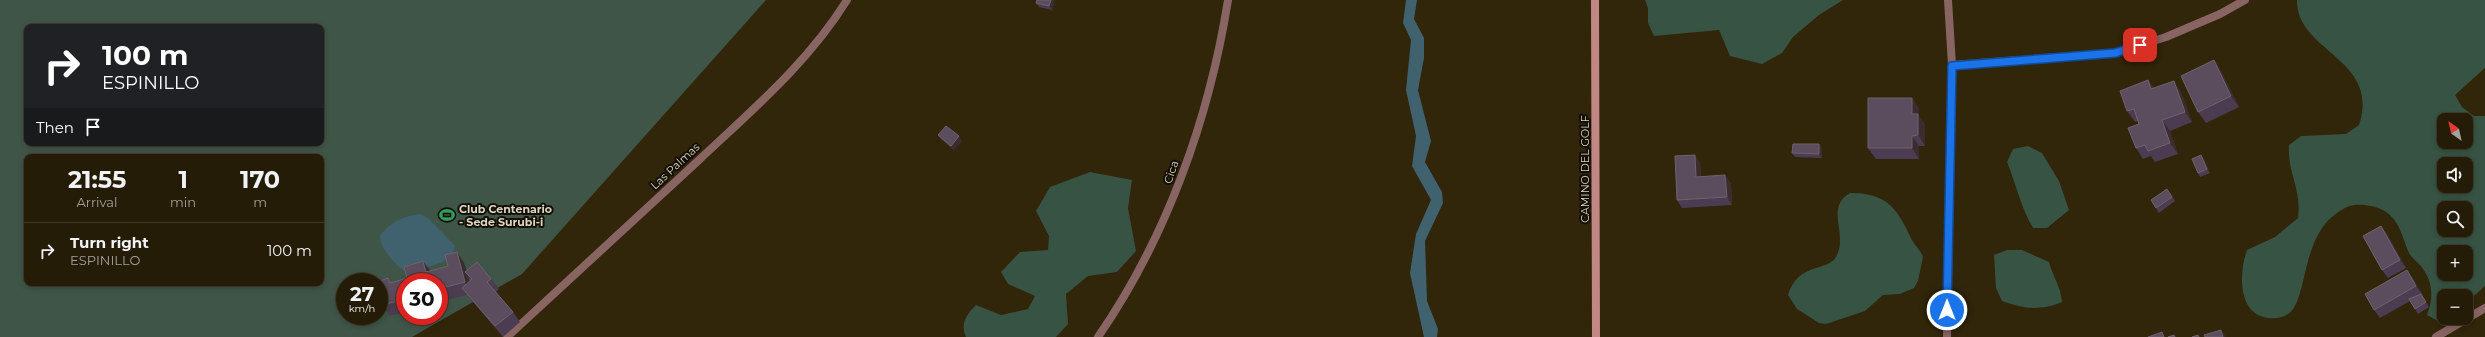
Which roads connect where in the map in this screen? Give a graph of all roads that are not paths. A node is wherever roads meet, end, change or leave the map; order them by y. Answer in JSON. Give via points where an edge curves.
{"nodes":[{"id":1,"x":846,"y":0,"type":"edge"},
{"id":2,"x":1228,"y":0,"type":"edge"},
{"id":3,"x":1595,"y":0,"type":"edge"},
{"id":4,"x":1948,"y":0,"type":"edge"},
{"id":5,"x":2245,"y":0,"type":"edge"},
{"id":6,"x":1952,"y":66,"type":"junction"},
{"id":7,"x":2485,"y":308,"type":"edge"},
{"id":8,"x":507,"y":337,"type":"edge"},
{"id":9,"x":1098,"y":337,"type":"edge"},
{"id":10,"x":1596,"y":337,"type":"edge"},
{"id":11,"x":1947,"y":337,"type":"edge"},
{"id":12,"x":2436,"y":337,"type":"edge"}],
"edges":[{"from":1,"to":8,"type":"street","name":"Las Palmas","via":[[836,17],[801,61],[765,97]]},
{"from":2,"to":9,"type":"street","name":"Cica","via":[[1206,106],[1171,203],[1139,270]]},
{"from":3,"to":10,"type":"street","name":"CAMINO DEL GOLF"},
{"from":4,"to":6,"type":"street"},
{"from":5,"to":6,"type":"street","via":[[2220,14],[2115,53]]},
{"from":6,"to":11,"type":"street"},
{"from":7,"to":12,"type":"street"}]}
